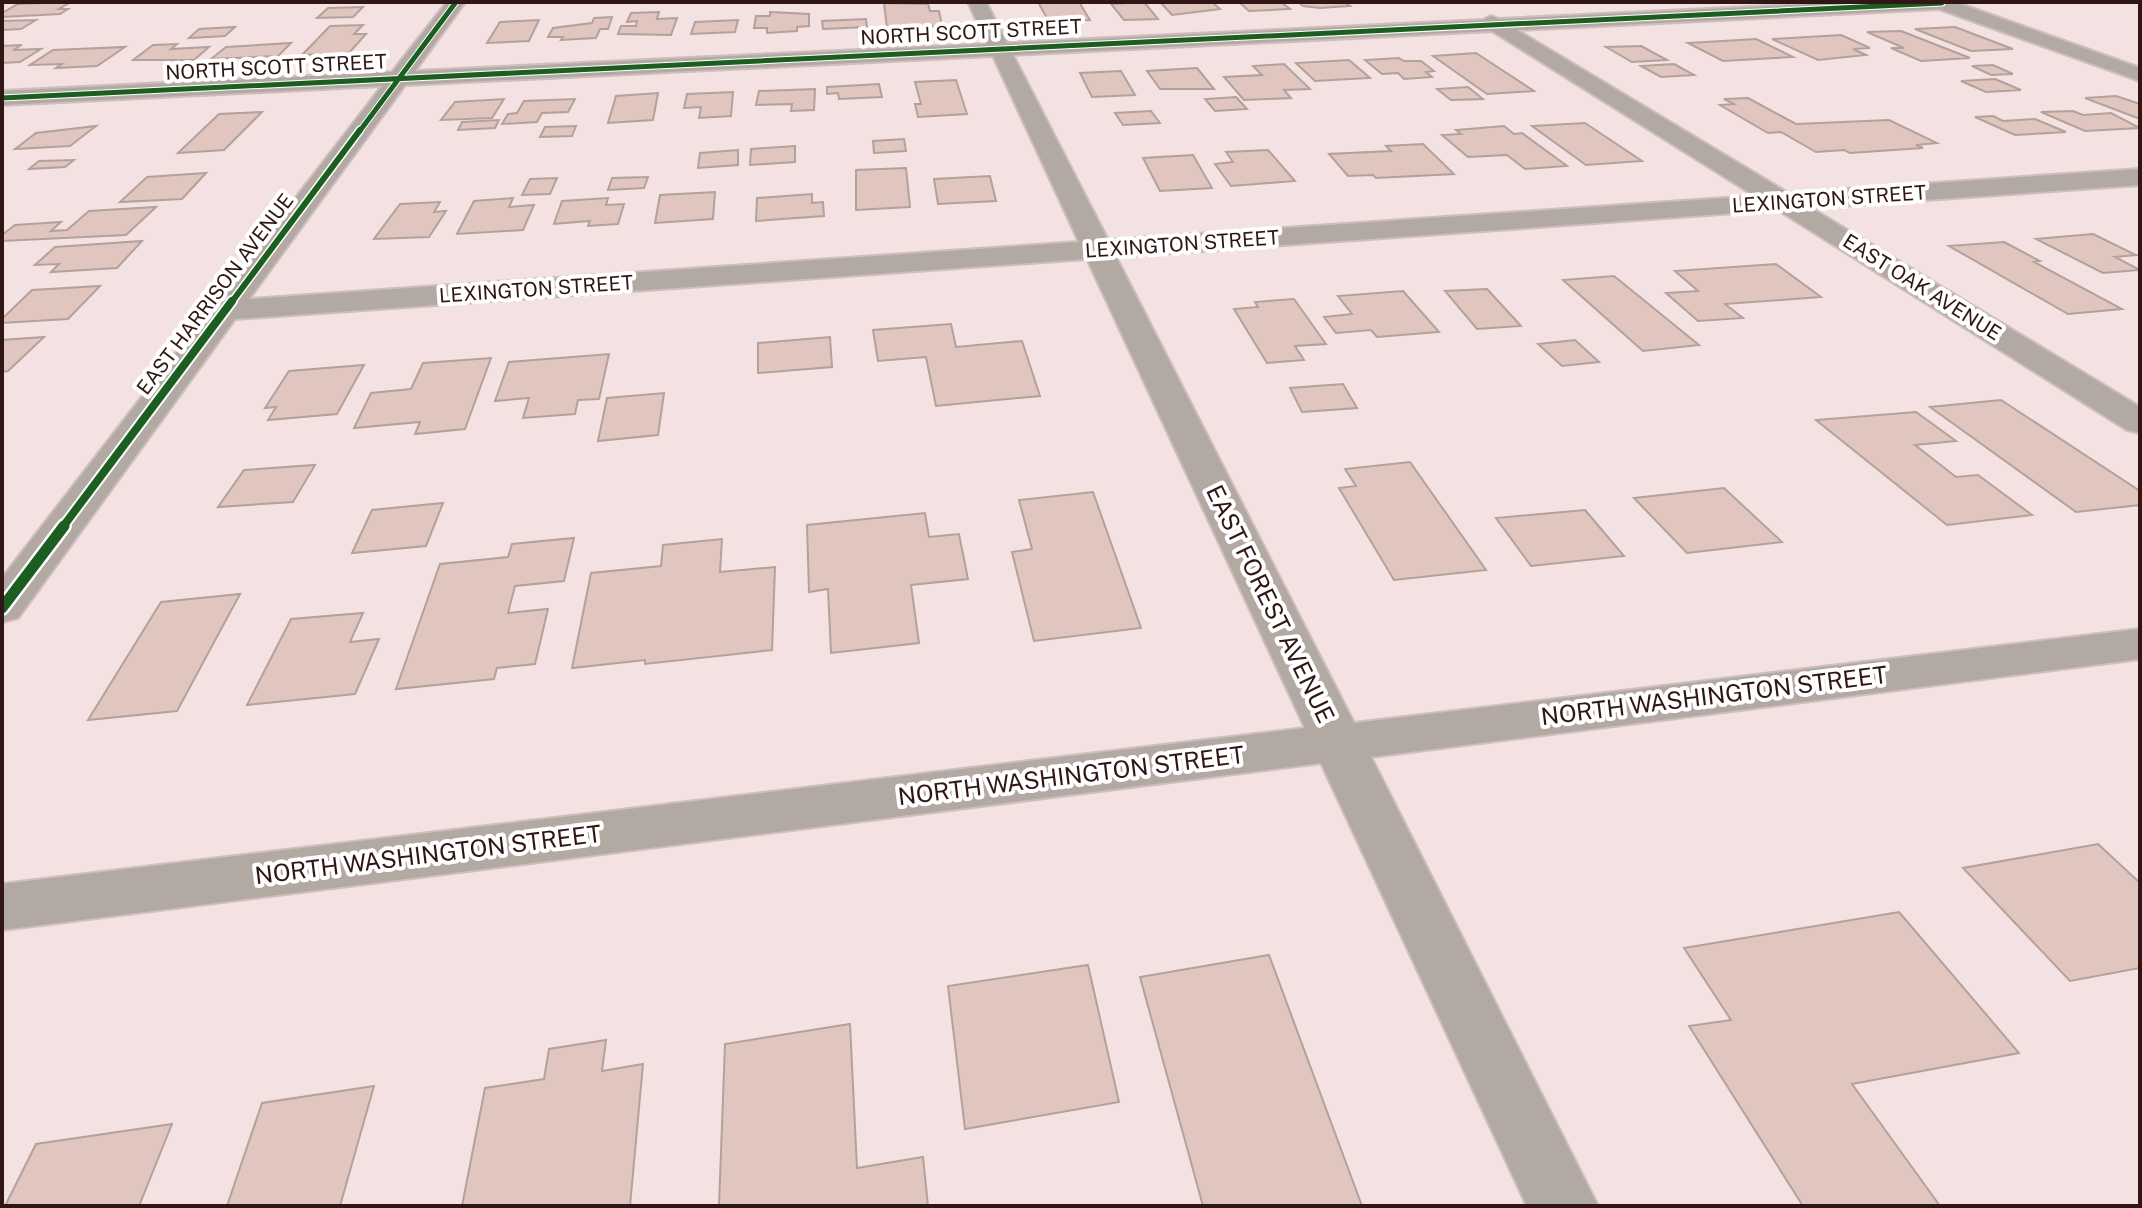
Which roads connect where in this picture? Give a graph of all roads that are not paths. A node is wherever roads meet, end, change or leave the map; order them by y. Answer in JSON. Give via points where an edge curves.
{"nodes":[{"id":1,"x":456,"y":2,"type":"edge"},
{"id":2,"x":977,"y":2,"type":"edge"},
{"id":3,"x":1458,"y":2,"type":"edge"},
{"id":4,"x":1940,"y":3,"type":"edge"},
{"id":5,"x":1495,"y":25,"type":"junction"},
{"id":6,"x":1000,"y":49,"type":"junction"},
{"id":7,"x":2140,"y":75,"type":"edge"},
{"id":8,"x":399,"y":78,"type":"junction"},
{"id":9,"x":2,"y":98,"type":"edge"},
{"id":10,"x":2140,"y":177,"type":"edge"},
{"id":11,"x":1783,"y":202,"type":"junction"},
{"id":12,"x":1098,"y":249,"type":"junction"},
{"id":13,"x":225,"y":310,"type":"junction"},
{"id":14,"x":2140,"y":422,"type":"edge"},
{"id":15,"x":2,"y":608,"type":"edge"},
{"id":16,"x":2140,"y":644,"type":"edge"},
{"id":17,"x":1338,"y":743,"type":"junction"},
{"id":18,"x":2,"y":907,"type":"edge"},
{"id":19,"x":1563,"y":1206,"type":"edge"}],
"edges":[{"from":1,"to":8,"type":"street","name":"EAST HARRISON AVENUE"},
{"from":2,"to":6,"type":"street","name":"EAST FOREST AVENUE"},
{"from":3,"to":5,"type":"street","name":"EAST OAK AVENUE"},
{"from":4,"to":5,"type":"street","name":"NORTH SCOTT STREET"},
{"from":4,"to":7,"type":"street"},
{"from":5,"to":6,"type":"street","name":"NORTH SCOTT STREET"},
{"from":5,"to":11,"type":"street","name":"EAST OAK AVENUE"},
{"from":6,"to":8,"type":"street","name":"NORTH SCOTT STREET"},
{"from":6,"to":12,"type":"street","name":"EAST FOREST AVENUE"},
{"from":8,"to":9,"type":"street","name":"NORTH SCOTT STREET"},
{"from":8,"to":13,"type":"street","name":"EAST HARRISON AVENUE"},
{"from":10,"to":11,"type":"street","name":"LEXINGTON STREET"},
{"from":11,"to":12,"type":"street","name":"LEXINGTON STREET"},
{"from":11,"to":14,"type":"street","name":"EAST OAK AVENUE"},
{"from":12,"to":13,"type":"street","name":"LEXINGTON STREET"},
{"from":12,"to":17,"type":"street","name":"EAST FOREST AVENUE"},
{"from":13,"to":15,"type":"street","name":"EAST HARRISON AVENUE"},
{"from":16,"to":17,"type":"street","name":"NORTH WASHINGTON STREET"},
{"from":17,"to":18,"type":"street","name":"NORTH WASHINGTON STREET"},
{"from":17,"to":19,"type":"street","name":"EAST FOREST AVENUE"}]}
